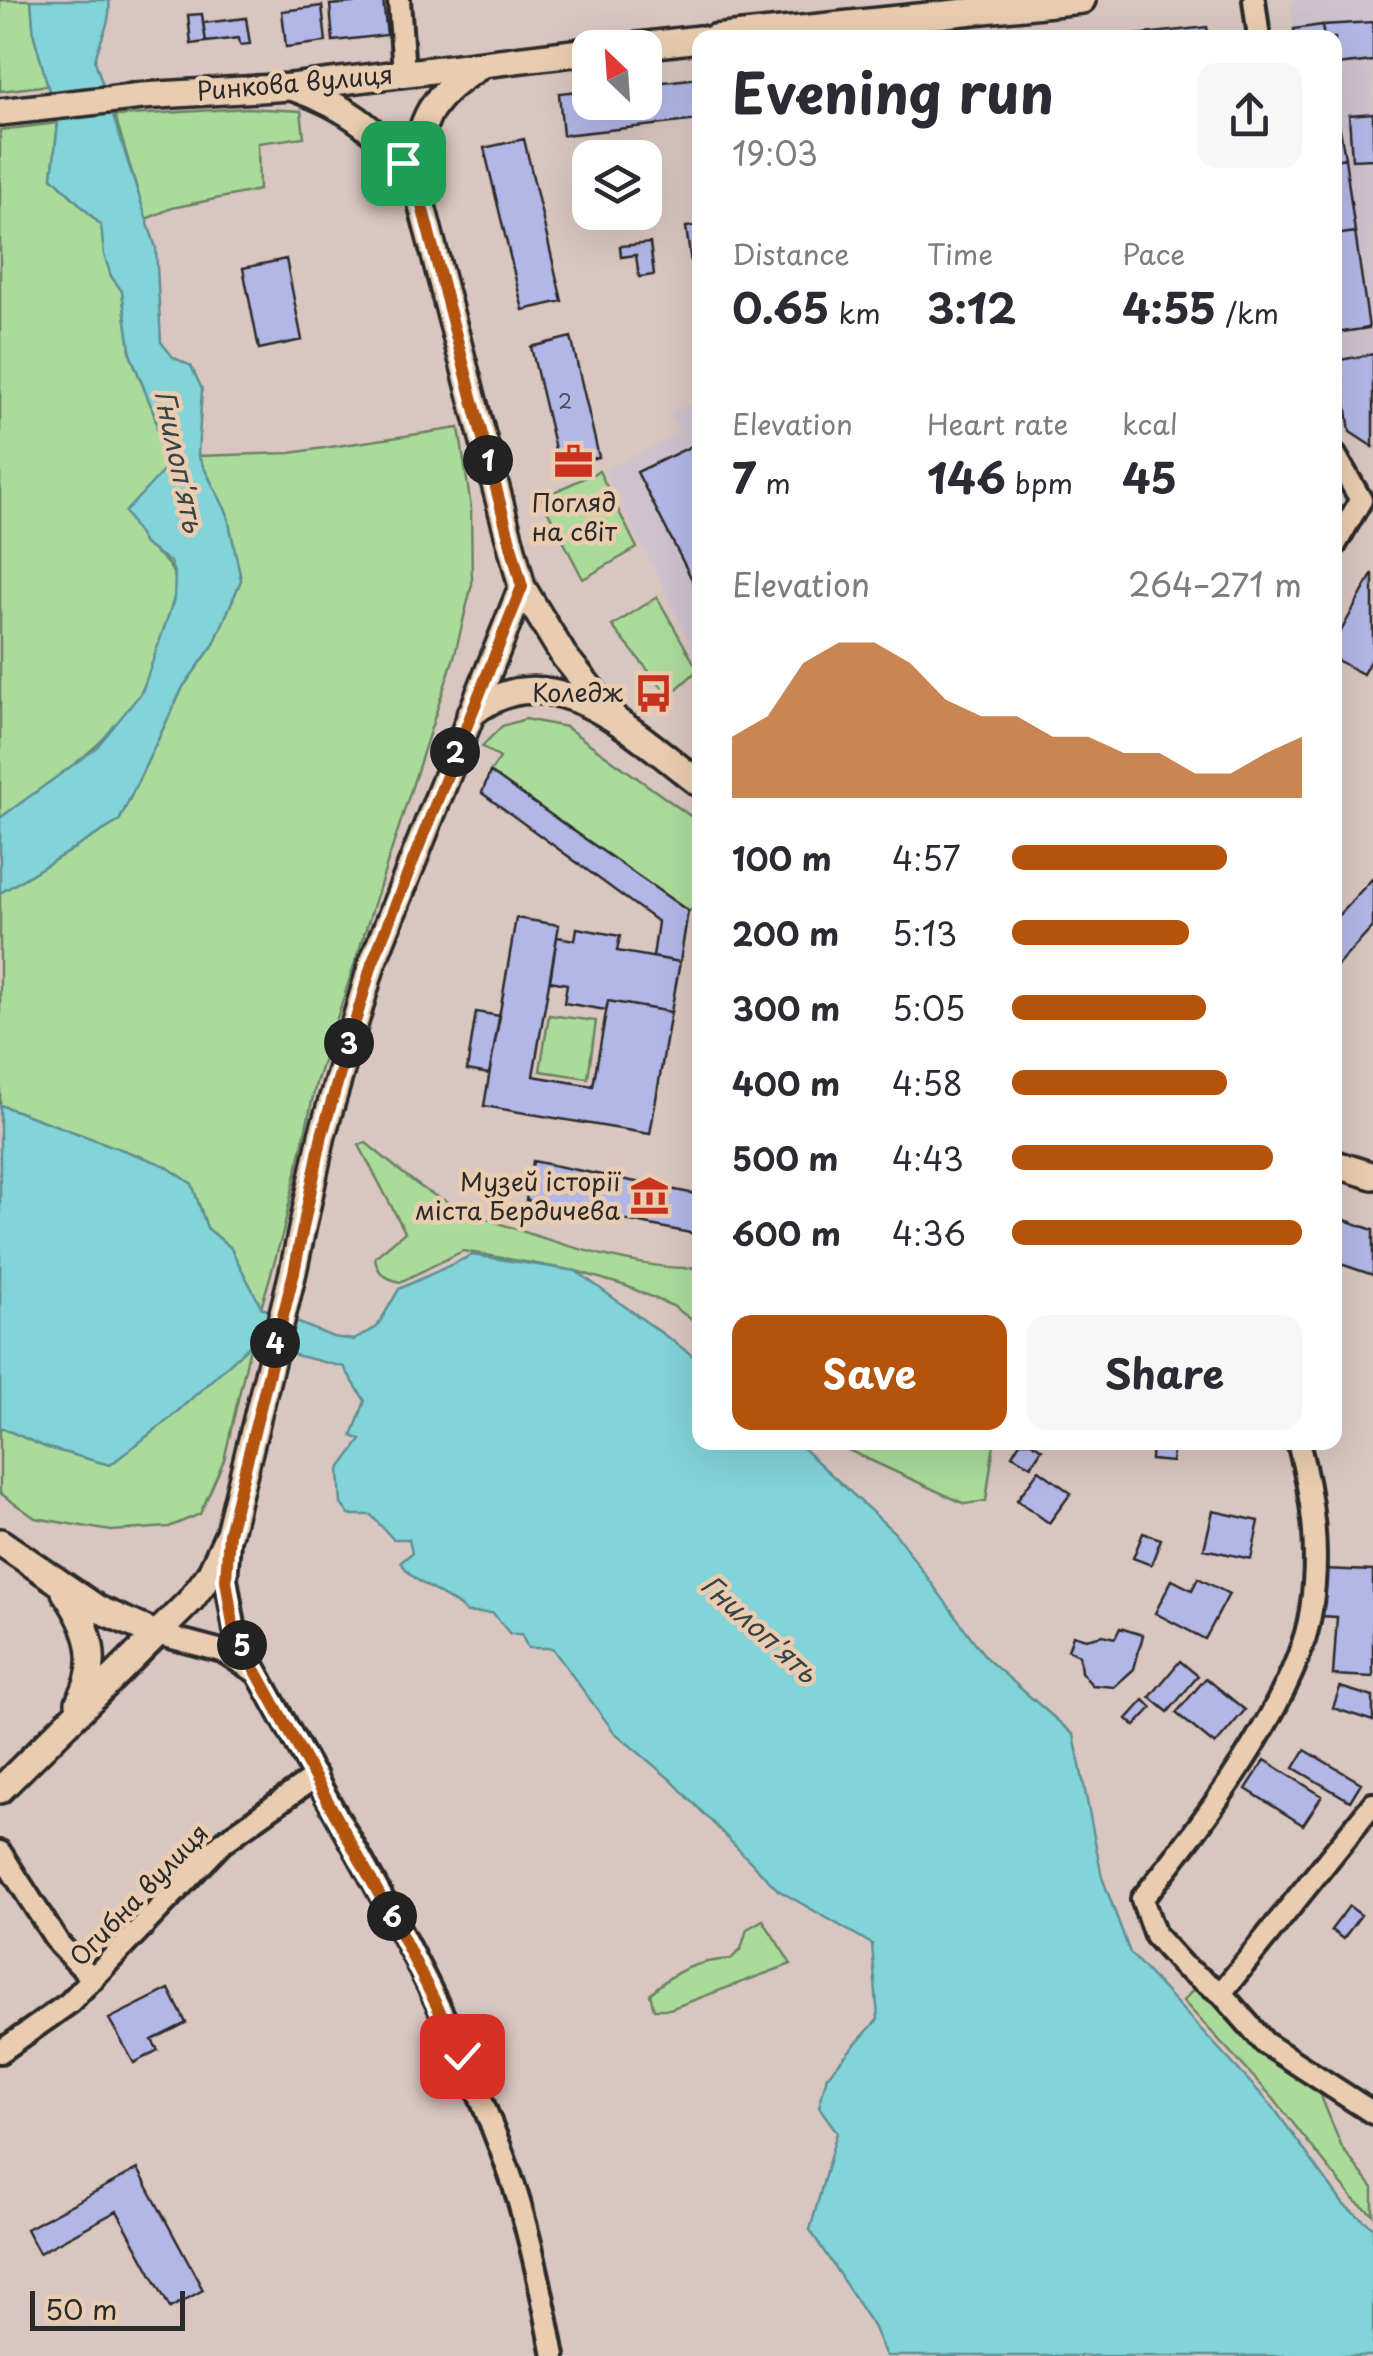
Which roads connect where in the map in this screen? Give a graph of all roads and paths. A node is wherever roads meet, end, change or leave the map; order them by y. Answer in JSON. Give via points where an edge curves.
{"nodes":[{"id":1,"x":399,"y":0,"type":"edge"},
{"id":2,"x":1254,"y":0,"type":"edge"},
{"id":3,"x":1070,"y":1,"type":"edge"},
{"id":4,"x":893,"y":9,"type":"edge"},
{"id":5,"x":763,"y":30,"type":"edge"},
{"id":6,"x":1258,"y":30,"type":"edge"},
{"id":7,"x":692,"y":40,"type":"edge"},
{"id":8,"x":662,"y":43,"type":"edge"},
{"id":9,"x":572,"y":53,"type":"edge"},
{"id":10,"x":483,"y":64,"type":"junction"},
{"id":11,"x":404,"y":74,"type":"junction"},
{"id":12,"x":290,"y":87,"type":"junction"},
{"id":13,"x":11,"y":111,"type":"edge"},
{"id":14,"x":417,"y":187,"type":"junction"},
{"id":15,"x":1342,"y":465,"type":"edge"},
{"id":16,"x":1367,"y":501,"type":"edge"},
{"id":17,"x":1342,"y":535,"type":"edge"},
{"id":18,"x":522,"y":587,"type":"junction"},
{"id":19,"x":469,"y":716,"type":"junction"},
{"id":20,"x":616,"y":720,"type":"junction"},
{"id":21,"x":692,"y":778,"type":"edge"},
{"id":22,"x":1342,"y":1166,"type":"edge"},
{"id":23,"x":1373,"y":1176,"type":"edge"},
{"id":24,"x":1300,"y":1450,"type":"edge"},
{"id":25,"x":229,"y":1533,"type":"junction"},
{"id":26,"x":0,"y":1542,"type":"edge"},
{"id":27,"x":60,"y":1584,"type":"junction"},
{"id":28,"x":154,"y":1633,"type":"junction"},
{"id":29,"x":256,"y":1672,"type":"junction"},
{"id":30,"x":66,"y":1723,"type":"junction"},
{"id":31,"x":316,"y":1776,"type":"junction"},
{"id":32,"x":0,"y":1790,"type":"edge"},
{"id":33,"x":1373,"y":1804,"type":"edge"},
{"id":34,"x":0,"y":1852,"type":"edge"},
{"id":35,"x":93,"y":1979,"type":"junction"},
{"id":36,"x":1221,"y":1993,"type":"junction"},
{"id":37,"x":0,"y":2052,"type":"edge"},
{"id":38,"x":1373,"y":2113,"type":"edge"},
{"id":39,"x":554,"y":2356,"type":"edge"}],
"edges":[{"from":1,"to":11,"type":"street"},
{"from":2,"to":6,"type":"street"},
{"from":3,"to":4,"type":"main road"},
{"from":4,"to":5,"type":"main road"},
{"from":7,"to":8,"type":"main road"},
{"from":9,"to":10,"type":"main road","name":"Ринкова вулиця"},
{"from":10,"to":11,"type":"main road","name":"Ринкова вулиця"},
{"from":10,"to":14,"type":"main road","via":[[432,102],[419,140]]},
{"from":11,"to":12,"type":"main road","name":"Ринкова вулиця"},
{"from":12,"to":13,"type":"main road","name":"Ринкова вулиця"},
{"from":12,"to":14,"type":"main road","via":[[325,98],[371,127]]},
{"from":14,"to":18,"type":"main road"},
{"from":15,"to":16,"type":"street"},
{"from":16,"to":17,"type":"street"},
{"from":18,"to":19,"type":"main road"},
{"from":18,"to":20,"type":"main road","via":[[564,656]]},
{"from":19,"to":20,"type":"main road","via":[[502,695],[548,690],[566,692]]},
{"from":19,"to":25,"type":"main road","via":[[372,964],[322,1135]]},
{"from":20,"to":21,"type":"main road"},
{"from":22,"to":23,"type":"main road"},
{"from":24,"to":36,"type":"street","via":[[1316,1520],[1311,1611],[1294,1669],[1262,1730],[1142,1900],[1155,1935]]},
{"from":25,"to":28,"type":"main road","via":[[190,1601]]},
{"from":25,"to":29,"type":"street","via":[[229,1611]]},
{"from":26,"to":27,"type":"main road"},
{"from":27,"to":28,"type":"main road"},
{"from":27,"to":30,"type":"main road","via":[[78,1611],[94,1662]]},
{"from":28,"to":29,"type":"street","via":[[222,1652]]},
{"from":28,"to":30,"type":"main road"},
{"from":29,"to":31,"type":"street"},
{"from":30,"to":32,"type":"main road"},
{"from":31,"to":35,"type":"street","name":"Огибна вулиця","via":[[222,1843]]},
{"from":31,"to":39,"type":"street","via":[[462,2056],[513,2184]]},
{"from":33,"to":36,"type":"street"},
{"from":34,"to":35,"type":"street","via":[[59,1944]]},
{"from":35,"to":37,"type":"street","name":"Огибна вулиця"},
{"from":36,"to":38,"type":"street","via":[[1265,2043]]}]}
